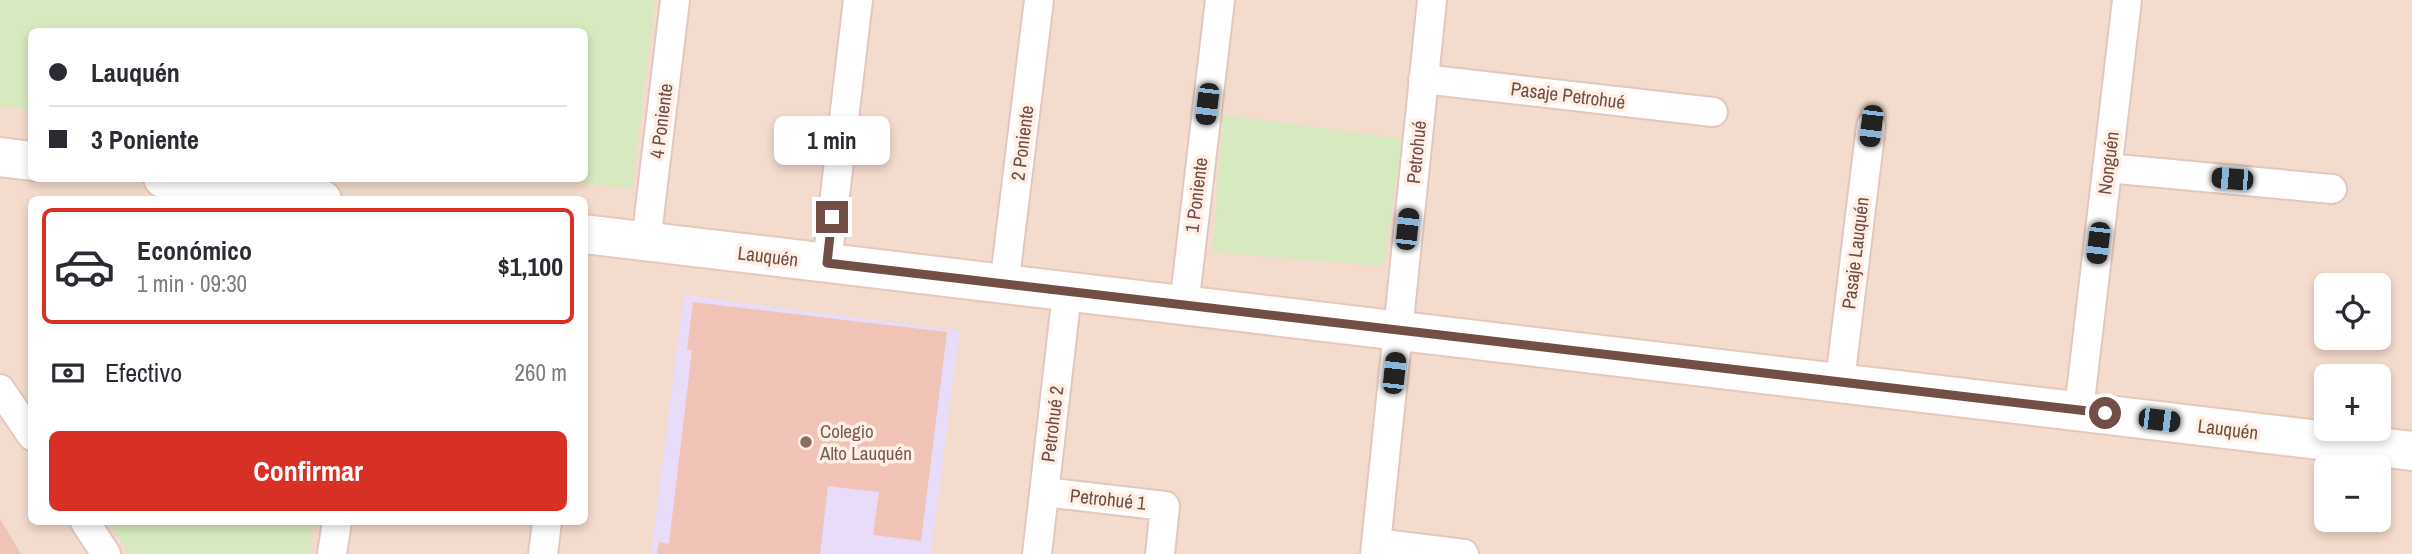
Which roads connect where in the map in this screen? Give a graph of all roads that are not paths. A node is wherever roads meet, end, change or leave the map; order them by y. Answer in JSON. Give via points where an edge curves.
{"nodes":[{"id":1,"x":675,"y":0,"type":"edge"},
{"id":2,"x":859,"y":0,"type":"edge"},
{"id":3,"x":1039,"y":0,"type":"edge"},
{"id":4,"x":1220,"y":0,"type":"edge"},
{"id":5,"x":1432,"y":0,"type":"edge"},
{"id":6,"x":2127,"y":0,"type":"edge"},
{"id":7,"x":1423,"y":79,"type":"junction"},
{"id":8,"x":1713,"y":112,"type":"dead end"},
{"id":9,"x":1871,"y":126,"type":"dead end"},
{"id":10,"x":0,"y":157,"type":"edge"},
{"id":11,"x":28,"y":160,"type":"edge"},
{"id":12,"x":2107,"y":168,"type":"junction"},
{"id":13,"x":192,"y":182,"type":"edge"},
{"id":14,"x":2332,"y":189,"type":"dead end"},
{"id":15,"x":293,"y":196,"type":"edge"},
{"id":16,"x":588,"y":235,"type":"edge"},
{"id":17,"x":646,"y":242,"type":"junction"},
{"id":18,"x":827,"y":263,"type":"junction"},
{"id":19,"x":1003,"y":286,"type":"junction"},
{"id":20,"x":1067,"y":293,"type":"junction"},
{"id":21,"x":1184,"y":306,"type":"junction"},
{"id":22,"x":1398,"y":331,"type":"junction"},
{"id":23,"x":1840,"y":381,"type":"junction"},
{"id":24,"x":0,"y":388,"type":"edge"},
{"id":25,"x":2079,"y":410,"type":"junction"},
{"id":26,"x":28,"y":425,"type":"edge"},
{"id":27,"x":2412,"y":452,"type":"edge"},
{"id":28,"x":1044,"y":492,"type":"junction"},
{"id":29,"x":87,"y":525,"type":"edge"},
{"id":30,"x":337,"y":525,"type":"edge"},
{"id":31,"x":547,"y":525,"type":"edge"},
{"id":32,"x":1376,"y":548,"type":"edge"},
{"id":33,"x":106,"y":554,"type":"edge"},
{"id":34,"x":332,"y":554,"type":"edge"},
{"id":35,"x":543,"y":554,"type":"edge"},
{"id":36,"x":1037,"y":554,"type":"edge"},
{"id":37,"x":1160,"y":554,"type":"edge"},
{"id":38,"x":1464,"y":554,"type":"edge"}],
"edges":[{"from":1,"to":17,"type":"street","name":"4 Poniente"},
{"from":2,"to":18,"type":"street"},
{"from":3,"to":19,"type":"street","name":"2 Poniente"},
{"from":4,"to":21,"type":"street","name":"1 Poniente"},
{"from":5,"to":7,"type":"street","name":"Petrohué"},
{"from":6,"to":12,"type":"street","name":"Nonguén"},
{"from":7,"to":8,"type":"street","name":"Pasaje Petrohué"},
{"from":7,"to":22,"type":"street","name":"Petrohué"},
{"from":9,"to":23,"type":"street","name":"Pasaje Lauquén"},
{"from":10,"to":11,"type":"street"},
{"from":12,"to":14,"type":"street"},
{"from":12,"to":25,"type":"street","name":"Nonguén"},
{"from":13,"to":15,"type":"street"},
{"from":16,"to":17,"type":"street","name":"Lauquén"},
{"from":17,"to":18,"type":"street","name":"Lauquén"},
{"from":18,"to":19,"type":"street","name":"Lauquén"},
{"from":19,"to":20,"type":"street","name":"Lauquén"},
{"from":20,"to":21,"type":"street","name":"Lauquén"},
{"from":20,"to":28,"type":"street","name":"Petrohué 2"},
{"from":21,"to":22,"type":"street","name":"Lauquén"},
{"from":22,"to":23,"type":"street","name":"Lauquén"},
{"from":22,"to":32,"type":"street","name":"Petrohué"},
{"from":23,"to":25,"type":"street","name":"Lauquén"},
{"from":24,"to":26,"type":"street"},
{"from":25,"to":27,"type":"street","name":"Lauquén"},
{"from":28,"to":36,"type":"street","name":"Petrohué 2"},
{"from":28,"to":37,"type":"street","name":"Petrohué 1","via":[[1165,506]]},
{"from":29,"to":33,"type":"street"},
{"from":30,"to":34,"type":"street"},
{"from":31,"to":35,"type":"street"},
{"from":32,"to":38,"type":"street"}]}
